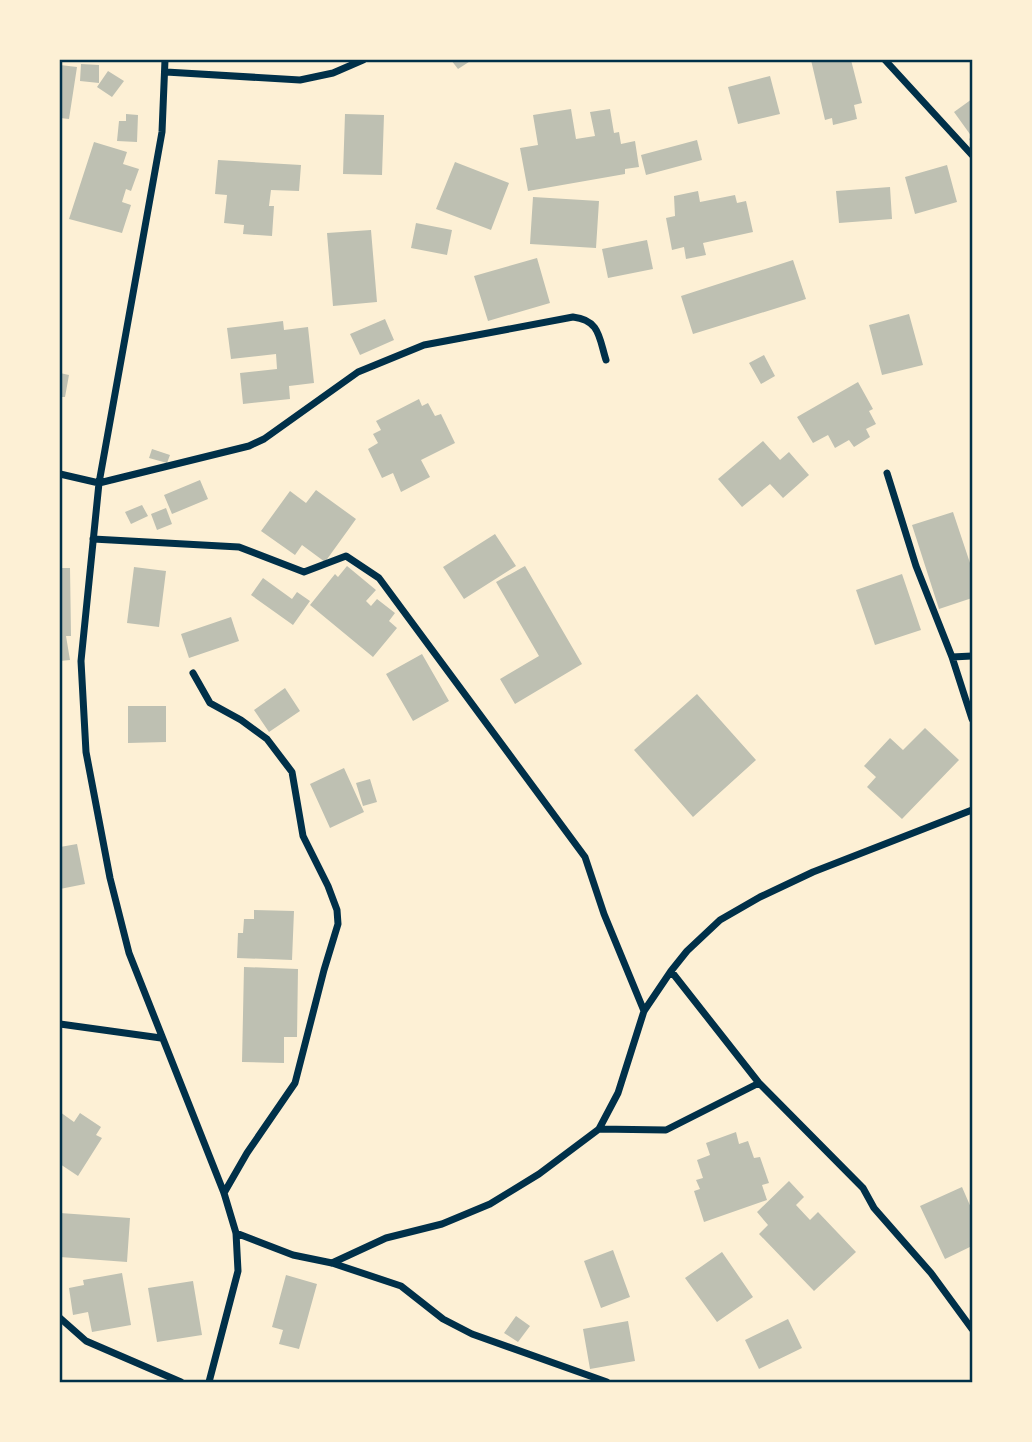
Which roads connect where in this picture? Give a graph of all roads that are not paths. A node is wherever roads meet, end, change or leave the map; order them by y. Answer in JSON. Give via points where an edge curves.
{"nodes":[{"id":1,"x":165,"y":60,"type":"edge"},
{"id":2,"x":363,"y":60,"type":"edge"},
{"id":3,"x":885,"y":60,"type":"edge"},
{"id":4,"x":166,"y":72,"type":"junction"},
{"id":5,"x":972,"y":155,"type":"edge"},
{"id":6,"x":606,"y":360,"type":"dead end"},
{"id":7,"x":887,"y":473,"type":"dead end"},
{"id":8,"x":60,"y":474,"type":"edge"},
{"id":9,"x":99,"y":483,"type":"junction"},
{"id":10,"x":93,"y":539,"type":"junction"},
{"id":11,"x":972,"y":656,"type":"edge"},
{"id":12,"x":952,"y":657,"type":"junction"},
{"id":13,"x":193,"y":673,"type":"dead end"},
{"id":14,"x":972,"y":719,"type":"edge"},
{"id":15,"x":972,"y":810,"type":"edge"},
{"id":16,"x":671,"y":971,"type":"junction"},
{"id":17,"x":644,"y":1011,"type":"junction"},
{"id":18,"x":60,"y":1024,"type":"edge"},
{"id":19,"x":161,"y":1038,"type":"junction"},
{"id":20,"x":759,"y":1083,"type":"junction"},
{"id":21,"x":599,"y":1129,"type":"junction"},
{"id":22,"x":224,"y":1193,"type":"junction"},
{"id":23,"x":236,"y":1233,"type":"junction"},
{"id":24,"x":332,"y":1263,"type":"junction"},
{"id":25,"x":60,"y":1318,"type":"edge"},
{"id":26,"x":972,"y":1329,"type":"edge"},
{"id":27,"x":181,"y":1382,"type":"edge"},
{"id":28,"x":209,"y":1382,"type":"edge"},
{"id":29,"x":607,"y":1382,"type":"edge"}],
"edges":[{"from":1,"to":4,"type":"street"},
{"from":2,"to":4,"type":"street","via":[[300,80]]},
{"from":3,"to":5,"type":"street"},
{"from":4,"to":9,"type":"street","via":[[162,132]]},
{"from":6,"to":9,"type":"street","via":[[595,326],[573,317],[436,341],[358,372],[250,446]]},
{"from":7,"to":12,"type":"street","via":[[912,555]]},
{"from":8,"to":9,"type":"street"},
{"from":9,"to":10,"type":"street"},
{"from":10,"to":17,"type":"street","via":[[239,547],[304,572],[346,556],[379,579],[585,857]]},
{"from":10,"to":19,"type":"street","via":[[81,661],[86,752],[129,953]]},
{"from":11,"to":12,"type":"street"},
{"from":12,"to":14,"type":"street"},
{"from":13,"to":22,"type":"street","via":[[210,703],[267,738],[292,772],[303,836],[328,886],[338,924],[295,1083]]},
{"from":15,"to":16,"type":"street","via":[[760,897],[720,920]]},
{"from":16,"to":17,"type":"street"},
{"from":16,"to":20,"type":"street"},
{"from":17,"to":21,"type":"street","via":[[618,1093]]},
{"from":18,"to":19,"type":"street"},
{"from":19,"to":22,"type":"street"},
{"from":20,"to":21,"type":"street","via":[[666,1130]]},
{"from":20,"to":26,"type":"street","via":[[863,1188],[874,1208]]},
{"from":21,"to":24,"type":"street","via":[[490,1204],[442,1224],[386,1238]]},
{"from":22,"to":23,"type":"street"},
{"from":23,"to":24,"type":"street","via":[[293,1255]]},
{"from":23,"to":28,"type":"street","via":[[238,1271]]},
{"from":24,"to":29,"type":"street","via":[[401,1286],[443,1319],[472,1334]]},
{"from":25,"to":27,"type":"street","via":[[86,1341]]}]}
